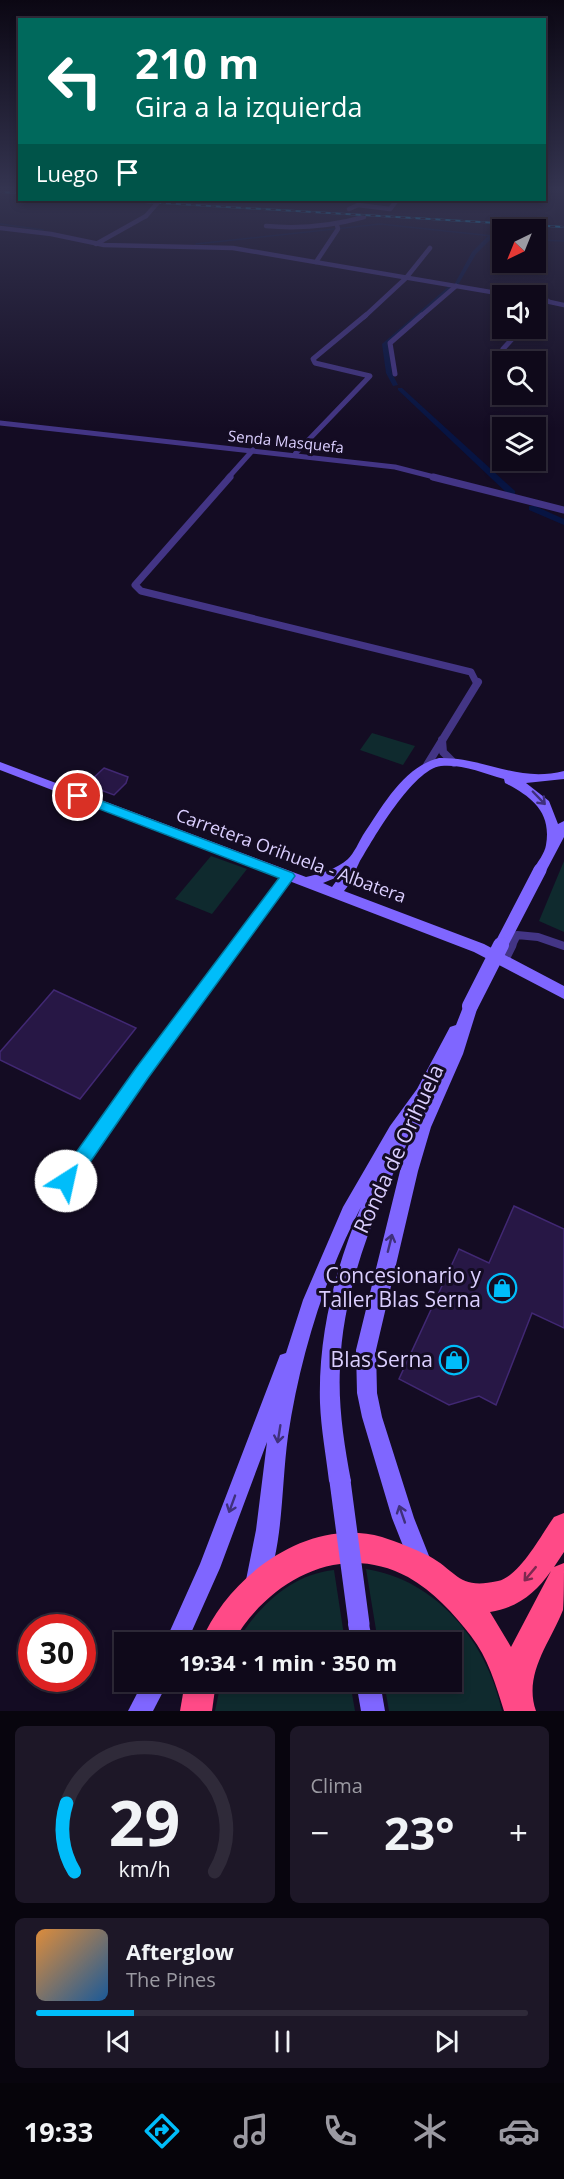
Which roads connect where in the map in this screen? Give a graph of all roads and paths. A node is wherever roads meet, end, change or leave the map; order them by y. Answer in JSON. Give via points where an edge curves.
{"nodes":[{"id":1,"x":360,"y":270,"type":"edge"},
{"id":2,"x":413,"y":270,"type":"edge"},
{"id":3,"x":406,"y":278,"type":"junction"},
{"id":4,"x":456,"y":286,"type":"junction"},
{"id":5,"x":492,"y":292,"type":"edge"},
{"id":6,"x":548,"y":302,"type":"edge"},
{"id":7,"x":564,"y":304,"type":"edge"},
{"id":8,"x":512,"y":339,"type":"edge"},
{"id":9,"x":503,"y":349,"type":"dead end"},
{"id":10,"x":395,"y":374,"type":"dead end"},
{"id":11,"x":0,"y":423,"type":"edge"},
{"id":12,"x":253,"y":450,"type":"junction"},
{"id":13,"x":295,"y":454,"type":"junction"},
{"id":14,"x":564,"y":510,"type":"edge"},
{"id":15,"x":442,"y":740,"type":"junction"},
{"id":16,"x":454,"y":763,"type":"junction"},
{"id":17,"x":427,"y":765,"type":"junction"},
{"id":18,"x":0,"y":766,"type":"edge"},
{"id":19,"x":494,"y":773,"type":"junction"},
{"id":20,"x":564,"y":775,"type":"edge"},
{"id":21,"x":564,"y":825,"type":"edge"},
{"id":22,"x":553,"y":845,"type":"junction"},
{"id":23,"x":352,"y":862,"type":"junction"},
{"id":24,"x":288,"y":876,"type":"junction"},
{"id":25,"x":305,"y":883,"type":"junction"},
{"id":26,"x":332,"y":893,"type":"junction"},
{"id":27,"x":376,"y":908,"type":"junction"},
{"id":28,"x":564,"y":946,"type":"edge"},
{"id":29,"x":504,"y":959,"type":"junction"},
{"id":30,"x":564,"y":993,"type":"edge"},
{"id":31,"x":470,"y":1006,"type":"junction"},
{"id":32,"x":423,"y":1094,"type":"junction"},
{"id":33,"x":66,"y":1181,"type":"dead end"},
{"id":34,"x":300,"y":1332,"type":"junction"},
{"id":35,"x":564,"y":1527,"type":"edge"},
{"id":36,"x":423,"y":1568,"type":"junction"},
{"id":37,"x":564,"y":1578,"type":"edge"},
{"id":38,"x":255,"y":1587,"type":"junction"},
{"id":39,"x":461,"y":1597,"type":"junction"},
{"id":40,"x":180,"y":1632,"type":"edge"},
{"id":41,"x":222,"y":1632,"type":"edge"},
{"id":42,"x":361,"y":1632,"type":"edge"},
{"id":43,"x":150,"y":1692,"type":"edge"},
{"id":44,"x":199,"y":1692,"type":"edge"},
{"id":45,"x":370,"y":1692,"type":"edge"},
{"id":46,"x":518,"y":1702,"type":"edge"},
{"id":47,"x":140,"y":1711,"type":"edge"},
{"id":48,"x":196,"y":1711,"type":"edge"},
{"id":49,"x":373,"y":1711,"type":"edge"}],
"edges":[{"from":1,"to":3,"type":"street"},
{"from":2,"to":3,"type":"street"},
{"from":3,"to":4,"type":"street"},
{"from":3,"to":13,"type":"street","via":[[346,334],[315,355],[315,363],[370,376]]},
{"from":4,"to":5,"type":"street"},
{"from":4,"to":10,"type":"street","via":[[390,343]]},
{"from":6,"to":7,"type":"street"},
{"from":8,"to":9,"type":"street"},
{"from":11,"to":12,"type":"street","name":"Senda Masquefa"},
{"from":12,"to":13,"type":"street","name":"Senda Masquefa"},
{"from":12,"to":15,"type":"street","via":[[135,585],[156,595],[471,672],[478,682]]},
{"from":13,"to":14,"type":"street","name":"Senda Masquefa","via":[[395,467]]},
{"from":15,"to":16,"type":"street","via":[[443,752]]},
{"from":15,"to":17,"type":"street"},
{"from":16,"to":17,"type":"main road"},
{"from":16,"to":19,"type":"main road"},
{"from":17,"to":23,"type":"main road","via":[[407,783]]},
{"from":18,"to":24,"type":"main road","name":"Carretera Orihuela - Albatera"},
{"from":19,"to":20,"type":"main road","via":[[523,779]]},
{"from":19,"to":22,"type":"main road","one_way":true,"via":[[541,798],[552,818]]},
{"from":21,"to":22,"type":"main road","name":"Ronda de Orihuela"},
{"from":22,"to":31,"type":"main road","name":"Ronda de Orihuela","bridge":true},
{"from":23,"to":25,"type":"main road","via":[[326,878]]},
{"from":23,"to":26,"type":"main road","via":[[343,885]]},
{"from":23,"to":27,"type":"main road","via":[[350,886],[359,898]]},
{"from":24,"to":25,"type":"main road","name":"Carretera Orihuela - Albatera"},
{"from":24,"to":33,"type":"street"},
{"from":25,"to":26,"type":"main road","name":"Carretera Orihuela - Albatera"},
{"from":26,"to":27,"type":"main road","name":"Carretera Orihuela - Albatera"},
{"from":27,"to":29,"type":"main road","name":"Carretera Orihuela - Albatera"},
{"from":28,"to":29,"type":"street","via":[[517,935]]},
{"from":29,"to":30,"type":"main road","name":"Carretera Orihuela - Albatera"},
{"from":31,"to":32,"type":"main road","name":"Ronda de Orihuela"},
{"from":36,"to":31,"type":"main road","one_way":true,"via":[[372,1417],[366,1350],[412,1160]]},
{"from":32,"to":34,"type":"main road","via":[[393,1133],[360,1189]]},
{"from":32,"to":42,"type":"main road","name":"Ronda de Orihuela","bridge":true,"via":[[363,1222],[337,1317],[330,1403]]},
{"from":34,"to":38,"type":"main road","one_way":true,"via":[[278,1435],[264,1554]]},
{"from":34,"to":40,"type":"main road","one_way":true},
{"from":35,"to":39,"type":"highway","one_way":true,"via":[[515,1590],[484,1599]]},
{"from":36,"to":38,"type":"highway","via":[[389,1553],[342,1549],[319,1552],[285,1565]]},
{"from":36,"to":39,"type":"highway"},
{"from":37,"to":46,"type":"highway","via":[[527,1647]]},
{"from":38,"to":41,"type":"highway"},
{"from":39,"to":46,"type":"highway","via":[[498,1648]]},
{"from":43,"to":47,"type":"main road"},
{"from":44,"to":48,"type":"highway"},
{"from":45,"to":49,"type":"main road"}]}
